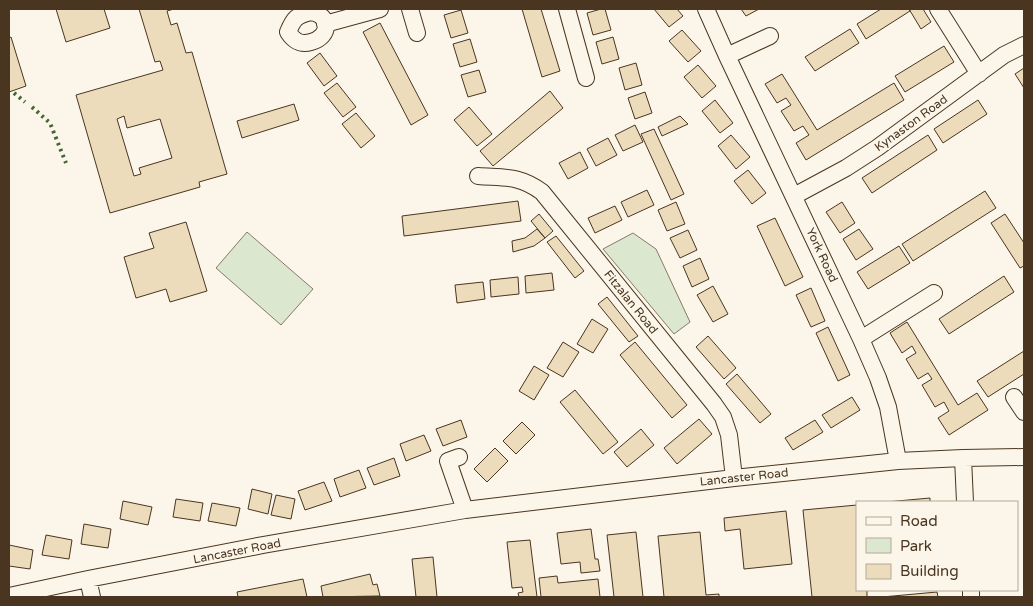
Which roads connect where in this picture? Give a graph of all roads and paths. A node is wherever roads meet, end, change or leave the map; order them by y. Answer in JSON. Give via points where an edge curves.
{"nodes":[{"id":1,"x":380,"y":9,"type":"edge"},
{"id":2,"x":410,"y":9,"type":"edge"},
{"id":3,"x":566,"y":9,"type":"edge"},
{"id":4,"x":706,"y":9,"type":"edge"},
{"id":5,"x":938,"y":9,"type":"edge"},
{"id":6,"x":326,"y":24,"type":"dead end"},
{"id":7,"x":417,"y":32,"type":"dead end"},
{"id":8,"x":770,"y":36,"type":"dead end"},
{"id":9,"x":1024,"y":45,"type":"edge"},
{"id":10,"x":726,"y":56,"type":"junction"},
{"id":11,"x":978,"y":74,"type":"junction"},
{"id":12,"x":586,"y":78,"type":"dead end"},
{"id":13,"x":478,"y":176,"type":"dead end"},
{"id":14,"x":794,"y":196,"type":"junction"},
{"id":15,"x":934,"y":293,"type":"dead end"},
{"id":16,"x":861,"y":339,"type":"junction"},
{"id":17,"x":1014,"y":397,"type":"dead end"},
{"id":18,"x":1024,"y":412,"type":"edge"},
{"id":19,"x":1024,"y":457,"type":"edge"},
{"id":20,"x":459,"y":458,"type":"dead end"},
{"id":21,"x":963,"y":458,"type":"junction"},
{"id":22,"x":898,"y":461,"type":"junction"},
{"id":23,"x":734,"y":478,"type":"junction"},
{"id":24,"x":965,"y":501,"type":"edge"},
{"id":25,"x":465,"y":510,"type":"junction"},
{"id":26,"x":88,"y":579,"type":"junction"},
{"id":27,"x":9,"y":596,"type":"edge"},
{"id":28,"x":92,"y":597,"type":"edge"}],
"edges":[{"from":1,"to":6,"type":"street"},
{"from":2,"to":7,"type":"street"},
{"from":3,"to":12,"type":"street"},
{"from":4,"to":10,"type":"street","name":"York Road"},
{"from":5,"to":11,"type":"street"},
{"from":8,"to":10,"type":"street"},
{"from":9,"to":11,"type":"street","name":"Kynaston Road"},
{"from":10,"to":14,"type":"street","name":"York Road"},
{"from":11,"to":14,"type":"street","name":"Kynaston Road","via":[[877,148]]},
{"from":13,"to":23,"type":"street","name":"Fitzalan Road","via":[[516,178],[542,192],[723,417],[729,435]]},
{"from":14,"to":16,"type":"street","name":"York Road"},
{"from":15,"to":16,"type":"street"},
{"from":16,"to":22,"type":"street","name":"York Road","via":[[888,407]]},
{"from":17,"to":18,"type":"street"},
{"from":19,"to":21,"type":"street","name":"Lancaster Road"},
{"from":20,"to":25,"type":"street","via":[[448,461]]},
{"from":21,"to":22,"type":"street","name":"Lancaster Road"},
{"from":21,"to":24,"type":"street"},
{"from":22,"to":23,"type":"street","name":"Lancaster Road"},
{"from":23,"to":25,"type":"street","name":"Lancaster Road"},
{"from":25,"to":26,"type":"street","name":"Lancaster Road"},
{"from":26,"to":27,"type":"street","name":"Lancaster Road"},
{"from":26,"to":28,"type":"street"}]}
